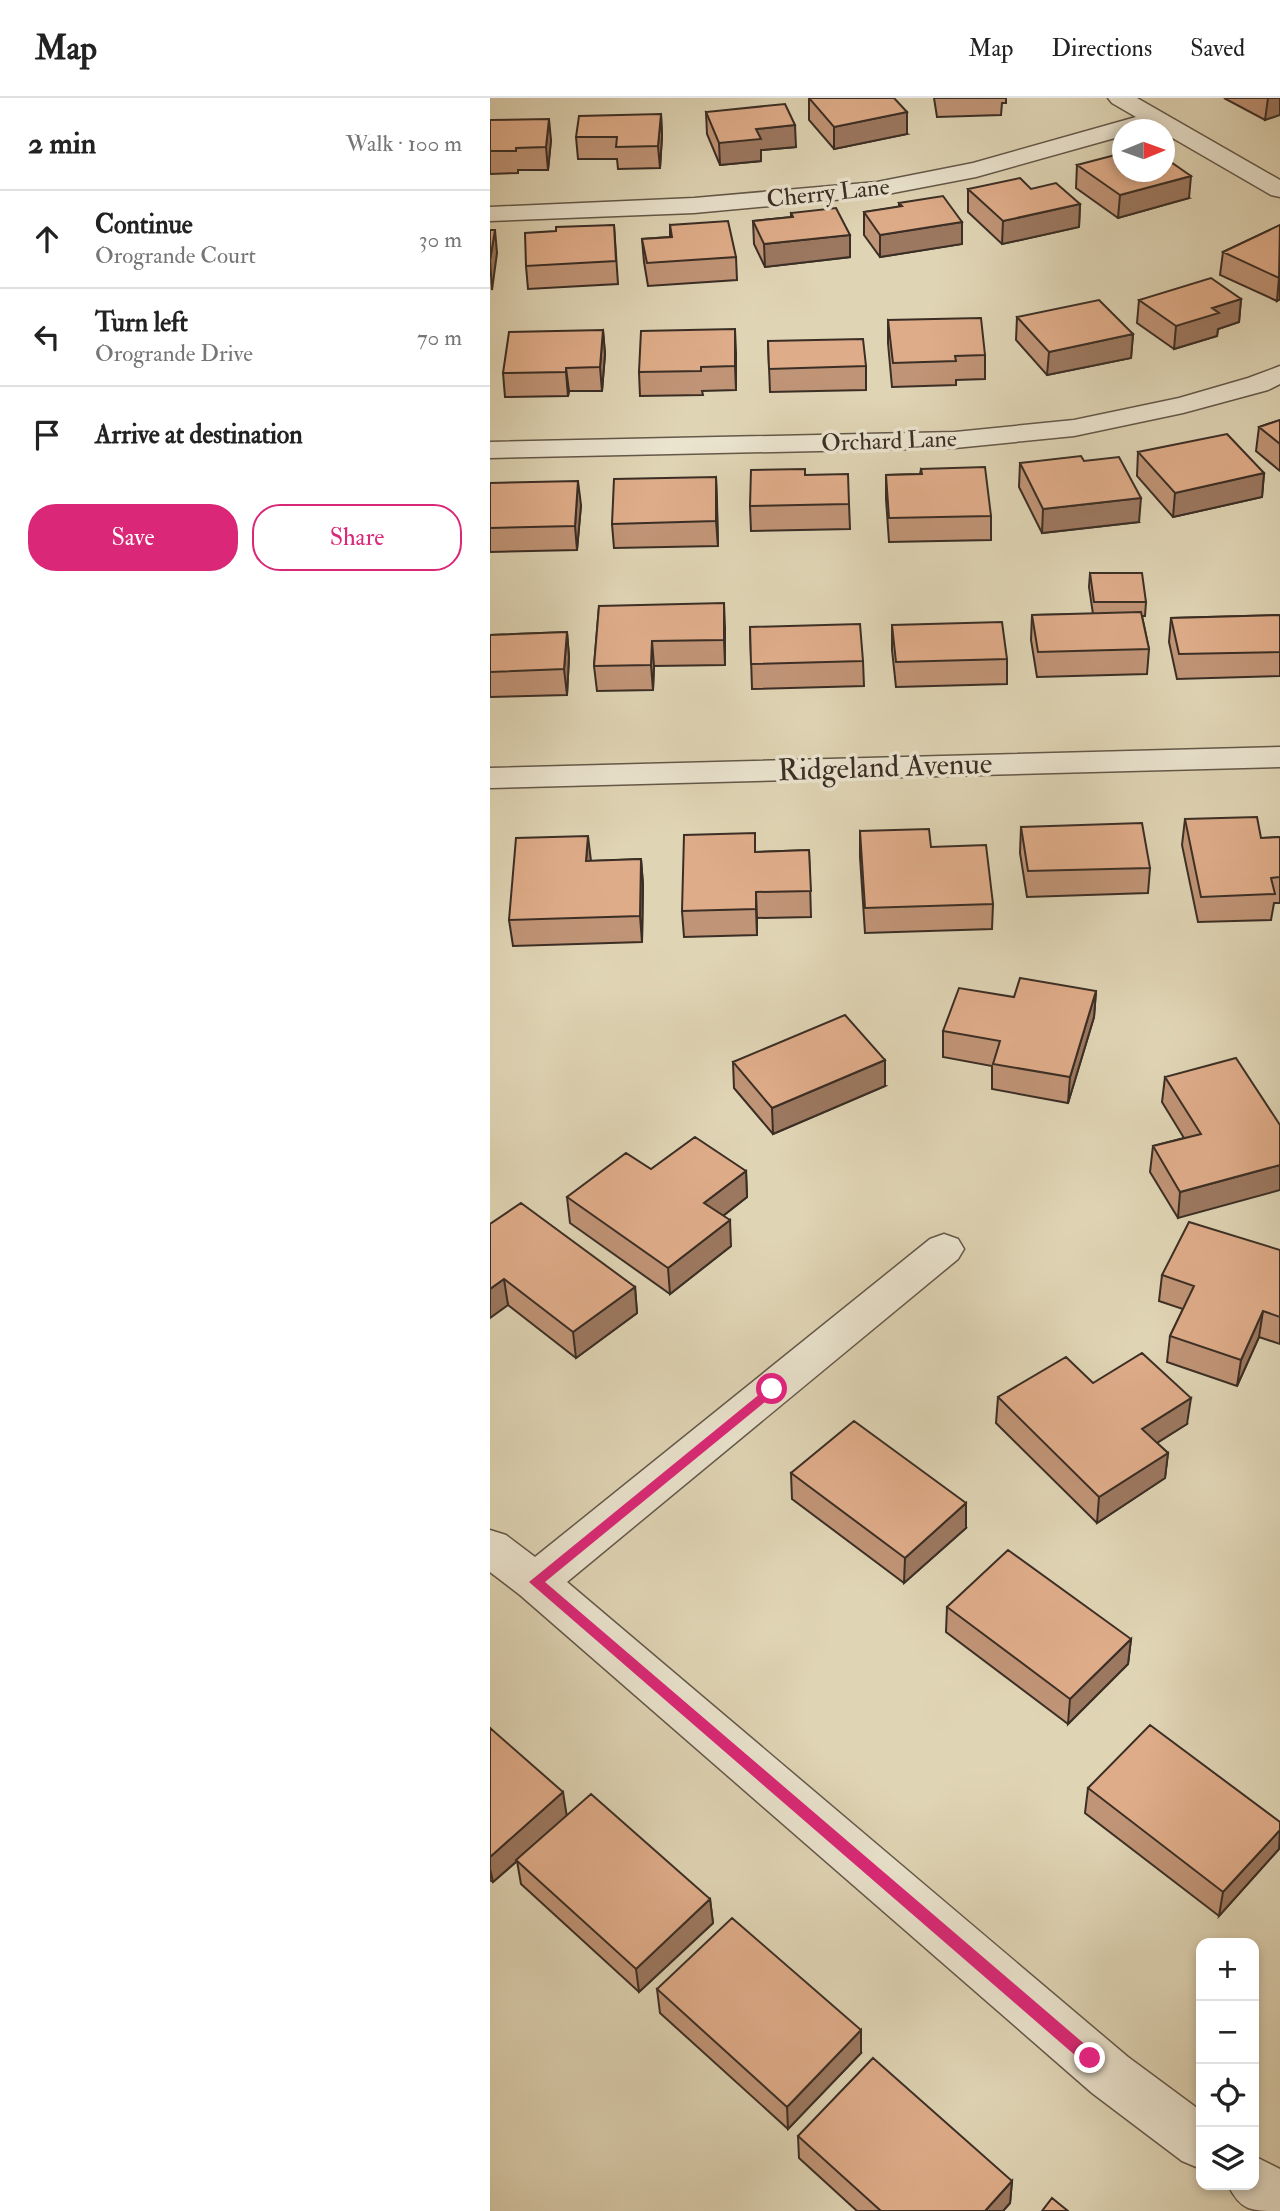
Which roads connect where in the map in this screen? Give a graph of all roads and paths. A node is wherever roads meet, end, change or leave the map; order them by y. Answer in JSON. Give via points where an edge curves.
{"nodes":[{"id":1,"x":1120,"y":98,"type":"edge"},
{"id":2,"x":1157,"y":118,"type":"junction"},
{"id":3,"x":1280,"y":190,"type":"edge"},
{"id":4,"x":490,"y":214,"type":"edge"},
{"id":5,"x":1280,"y":374,"type":"edge"},
{"id":6,"x":490,"y":450,"type":"edge"},
{"id":7,"x":1280,"y":757,"type":"edge"},
{"id":8,"x":490,"y":778,"type":"edge"},
{"id":9,"x":944,"y":1249,"type":"dead end"},
{"id":10,"x":490,"y":1548,"type":"edge"},
{"id":11,"x":536,"y":1582,"type":"junction"},
{"id":12,"x":1196,"y":2139,"type":"edge"},
{"id":13,"x":1259,"y":2186,"type":"edge"},
{"id":14,"x":1280,"y":2202,"type":"edge"}],
"edges":[{"from":1,"to":2,"type":"street"},
{"from":2,"to":3,"type":"street"},
{"from":2,"to":4,"type":"street","name":"Cherry Lane","via":[[980,170],[912,183],[724,203]]},
{"from":5,"to":6,"type":"street","name":"Orchard Lane","via":[[1183,405],[1074,428],[955,440]]},
{"from":7,"to":8,"type":"street","name":"Ridgeland Avenue"},
{"from":9,"to":11,"type":"street"},
{"from":10,"to":11,"type":"street"},
{"from":11,"to":12,"type":"street","via":[[1110,2075]]},
{"from":13,"to":14,"type":"street"}]}
